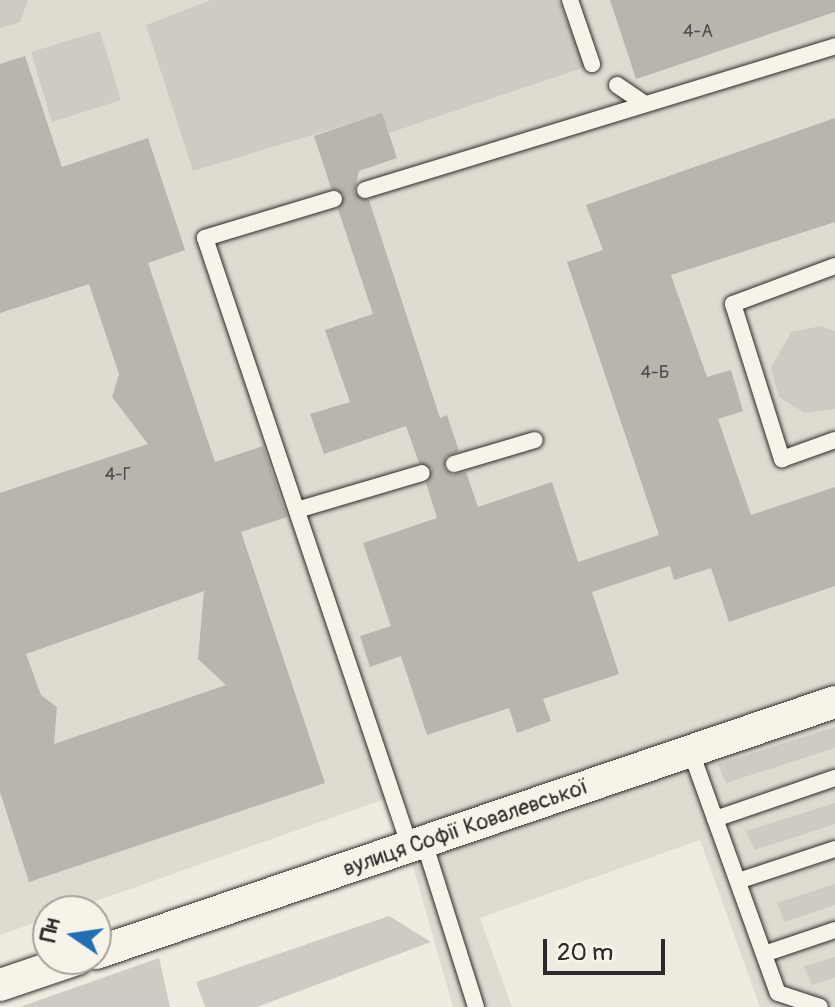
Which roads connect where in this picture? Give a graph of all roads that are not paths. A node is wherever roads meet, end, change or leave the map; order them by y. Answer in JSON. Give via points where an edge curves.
{"nodes":[{"id":1,"x":570,"y":0,"type":"edge"},
{"id":2,"x":835,"y":46,"type":"edge"},
{"id":3,"x":592,"y":64,"type":"dead end"},
{"id":4,"x":617,"y":85,"type":"dead end"},
{"id":5,"x":645,"y":104,"type":"junction"},
{"id":6,"x":365,"y":190,"type":"dead end"},
{"id":7,"x":334,"y":199,"type":"dead end"},
{"id":8,"x":835,"y":266,"type":"edge"},
{"id":9,"x":535,"y":440,"type":"dead end"},
{"id":10,"x":835,"y":440,"type":"edge"},
{"id":11,"x":454,"y":464,"type":"dead end"},
{"id":12,"x":422,"y":473,"type":"dead end"},
{"id":13,"x":297,"y":510,"type":"junction"},
{"id":14,"x":835,"y":702,"type":"edge"},
{"id":15,"x":691,"y":752,"type":"junction"},
{"id":16,"x":835,"y":778,"type":"edge"},
{"id":17,"x":715,"y":819,"type":"junction"},
{"id":18,"x":417,"y":844,"type":"junction"},
{"id":19,"x":835,"y":849,"type":"edge"},
{"id":20,"x":738,"y":881,"type":"junction"},
{"id":21,"x":835,"y":930,"type":"edge"},
{"id":22,"x":112,"y":948,"type":"edge"},
{"id":23,"x":764,"y":954,"type":"junction"},
{"id":24,"x":32,"y":974,"type":"edge"},
{"id":25,"x":0,"y":985,"type":"edge"},
{"id":26,"x":835,"y":1004,"type":"edge"},
{"id":27,"x":476,"y":1007,"type":"edge"},
{"id":28,"x":822,"y":1007,"type":"edge"}],
"edges":[{"from":1,"to":3,"type":"lane"},
{"from":2,"to":5,"type":"lane"},
{"from":4,"to":5,"type":"lane"},
{"from":5,"to":6,"type":"lane"},
{"from":7,"to":13,"type":"lane","via":[[205,238]]},
{"from":8,"to":10,"type":"lane","via":[[733,304],[782,459]]},
{"from":9,"to":11,"type":"lane"},
{"from":12,"to":13,"type":"lane"},
{"from":13,"to":18,"type":"lane"},
{"from":14,"to":15,"type":"street","name":"вулиця Софії Ковалевської"},
{"from":15,"to":17,"type":"lane"},
{"from":15,"to":18,"type":"street","name":"вулиця Софії Ковалевської"},
{"from":16,"to":17,"type":"lane"},
{"from":17,"to":20,"type":"lane"},
{"from":18,"to":22,"type":"street","name":"вулиця Софії Ковалевської"},
{"from":18,"to":27,"type":"lane"},
{"from":19,"to":20,"type":"lane"},
{"from":20,"to":23,"type":"lane"},
{"from":21,"to":23,"type":"lane"},
{"from":23,"to":28,"type":"lane","via":[[778,993]]},
{"from":24,"to":25,"type":"street"},
{"from":26,"to":28,"type":"lane"}]}
